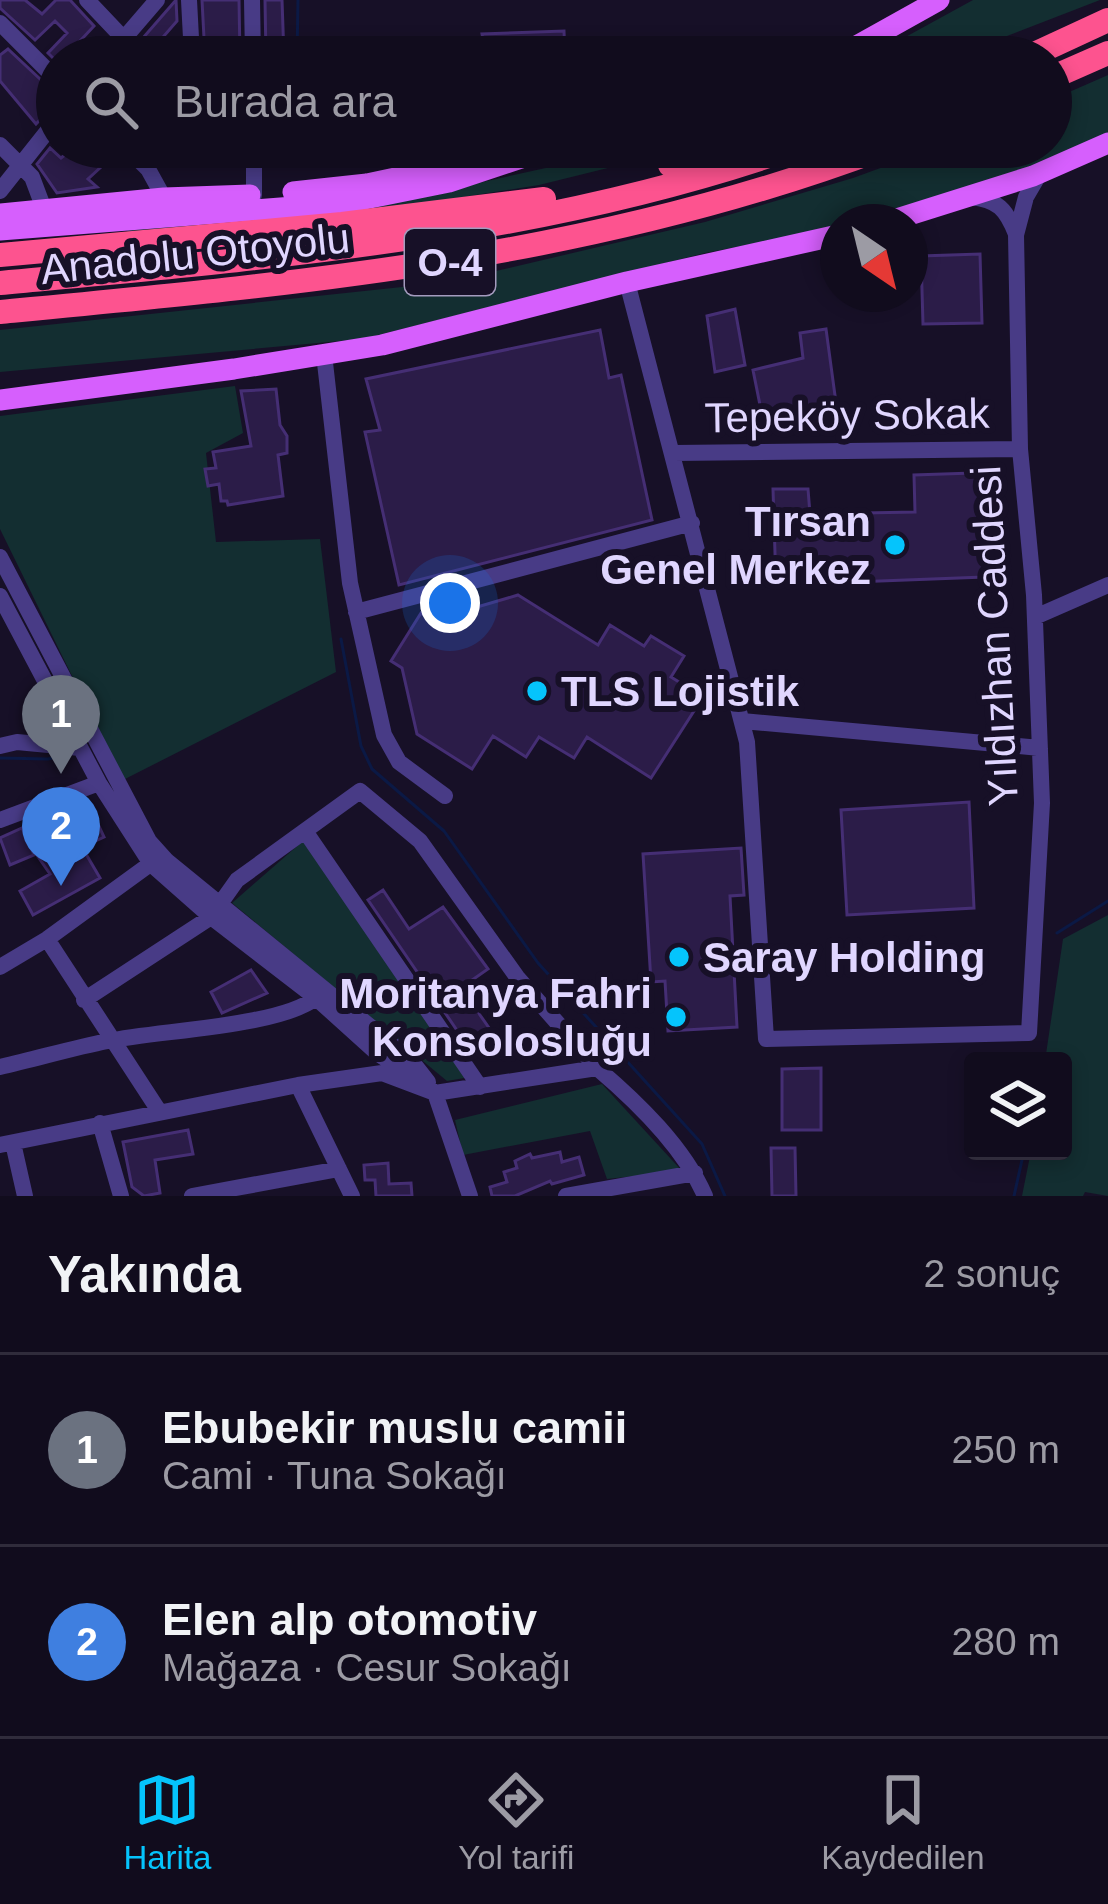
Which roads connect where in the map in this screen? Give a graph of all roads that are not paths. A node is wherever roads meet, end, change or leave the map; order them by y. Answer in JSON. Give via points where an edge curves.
{"nodes":[{"id":1,"x":87,"y":0,"type":"edge"},
{"id":2,"x":157,"y":0,"type":"edge"},
{"id":3,"x":189,"y":0,"type":"edge"},
{"id":4,"x":252,"y":0,"type":"edge"},
{"id":5,"x":939,"y":0,"type":"edge"},
{"id":6,"x":1108,"y":20,"type":"edge"},
{"id":7,"x":0,"y":23,"type":"edge"},
{"id":8,"x":121,"y":36,"type":"edge"},
{"id":9,"x":127,"y":36,"type":"edge"},
{"id":10,"x":191,"y":36,"type":"edge"},
{"id":11,"x":253,"y":36,"type":"edge"},
{"id":12,"x":875,"y":36,"type":"edge"},
{"id":13,"x":1072,"y":37,"type":"edge"},
{"id":14,"x":1108,"y":53,"type":"edge"},
{"id":15,"x":36,"y":59,"type":"edge"},
{"id":16,"x":1072,"y":69,"type":"edge"},
{"id":17,"x":1108,"y":143,"type":"edge"},
{"id":18,"x":36,"y":144,"type":"edge"},
{"id":19,"x":0,"y":145,"type":"edge"},
{"id":20,"x":1072,"y":159,"type":"edge"},
{"id":21,"x":20,"y":163,"type":"junction"},
{"id":22,"x":147,"y":168,"type":"edge"},
{"id":23,"x":251,"y":168,"type":"edge"},
{"id":24,"x":442,"y":168,"type":"edge"},
{"id":25,"x":491,"y":168,"type":"edge"},
{"id":26,"x":660,"y":168,"type":"edge"},
{"id":27,"x":720,"y":168,"type":"edge"},
{"id":28,"x":824,"y":168,"type":"edge"},
{"id":29,"x":1051,"y":168,"type":"edge"},
{"id":30,"x":1040,"y":173,"type":"junction"},
{"id":31,"x":0,"y":191,"type":"edge"},
{"id":32,"x":164,"y":197,"type":"junction"},
{"id":33,"x":969,"y":197,"type":"junction"},
{"id":34,"x":245,"y":202,"type":"junction"},
{"id":35,"x":44,"y":208,"type":"junction"},
{"id":36,"x":928,"y":210,"type":"edge"},
{"id":37,"x":0,"y":214,"type":"edge"},
{"id":38,"x":0,"y":230,"type":"edge"},
{"id":39,"x":1016,"y":235,"type":"junction"},
{"id":40,"x":820,"y":239,"type":"edge"},
{"id":41,"x":0,"y":255,"type":"edge"},
{"id":42,"x":0,"y":283,"type":"edge"},
{"id":43,"x":627,"y":283,"type":"junction"},
{"id":44,"x":0,"y":312,"type":"edge"},
{"id":45,"x":323,"y":354,"type":"junction"},
{"id":46,"x":234,"y":369,"type":"junction"},
{"id":47,"x":0,"y":386,"type":"edge"},
{"id":48,"x":0,"y":400,"type":"edge"},
{"id":49,"x":1020,"y":448,"type":"junction"},
{"id":50,"x":674,"y":453,"type":"junction"},
{"id":51,"x":692,"y":523,"type":"junction"},
{"id":52,"x":0,"y":557,"type":"edge"},
{"id":53,"x":1108,"y":585,"type":"edge"},
{"id":54,"x":0,"y":597,"type":"edge"},
{"id":55,"x":356,"y":612,"type":"junction"},
{"id":56,"x":1035,"y":617,"type":"junction"},
{"id":57,"x":742,"y":721,"type":"junction"},
{"id":58,"x":0,"y":746,"type":"edge"},
{"id":59,"x":80,"y":748,"type":"junction"},
{"id":60,"x":1040,"y":748,"type":"junction"},
{"id":61,"x":99,"y":783,"type":"junction"},
{"id":62,"x":446,"y":796,"type":"dead end"},
{"id":63,"x":0,"y":820,"type":"edge"},
{"id":64,"x":304,"y":831,"type":"junction"},
{"id":65,"x":157,"y":860,"type":"junction"},
{"id":66,"x":216,"y":911,"type":"junction"},
{"id":67,"x":46,"y":939,"type":"junction"},
{"id":68,"x":0,"y":967,"type":"edge"},
{"id":69,"x":316,"y":998,"type":"junction"},
{"id":70,"x":84,"y":1000,"type":"junction"},
{"id":71,"x":110,"y":1040,"type":"junction"},
{"id":72,"x":0,"y":1067,"type":"edge"},
{"id":73,"x":597,"y":1068,"type":"junction"},
{"id":74,"x":298,"y":1085,"type":"junction"},
{"id":75,"x":480,"y":1087,"type":"junction"},
{"id":76,"x":435,"y":1093,"type":"junction"},
{"id":77,"x":160,"y":1111,"type":"junction"},
{"id":78,"x":100,"y":1124,"type":"junction"},
{"id":79,"x":6,"y":1144,"type":"edge"},
{"id":80,"x":339,"y":1168,"type":"junction"},
{"id":81,"x":695,"y":1173,"type":"junction"},
{"id":82,"x":26,"y":1196,"type":"edge"},
{"id":83,"x":121,"y":1196,"type":"edge"},
{"id":84,"x":192,"y":1196,"type":"edge"},
{"id":85,"x":352,"y":1196,"type":"edge"},
{"id":86,"x":470,"y":1196,"type":"edge"},
{"id":87,"x":566,"y":1196,"type":"edge"},
{"id":88,"x":705,"y":1196,"type":"edge"}],
"edges":[{"from":1,"to":8,"type":"street"},
{"from":2,"to":9,"type":"street"},
{"from":3,"to":10,"type":"street"},
{"from":4,"to":11,"type":"street"},
{"from":5,"to":12,"type":"main road"},
{"from":6,"to":13,"type":"highway"},
{"from":7,"to":15,"type":"street"},
{"from":14,"to":16,"type":"highway"},
{"from":17,"to":20,"type":"main road"},
{"from":18,"to":21,"type":"street"},
{"from":19,"to":21,"type":"street"},
{"from":21,"to":31,"type":"street"},
{"from":21,"to":35,"type":"street"},
{"from":22,"to":32,"type":"street"},
{"from":23,"to":34,"type":"street"},
{"from":24,"to":34,"type":"main road"},
{"from":25,"to":34,"type":"main road","via":[[344,203]]},
{"from":26,"to":41,"type":"highway","via":[[476,210]]},
{"from":27,"to":42,"type":"highway","name":"Anadolu Otoyolu","number":"O-4","via":[[474,230]]},
{"from":28,"to":44,"type":"highway","name":"Anadolu Otoyolu","number":"O-4","via":[[709,207],[472,259]]},
{"from":29,"to":30,"type":"main road"},
{"from":30,"to":33,"type":"main road"},
{"from":30,"to":39,"type":"street"},
{"from":32,"to":34,"type":"main road"},
{"from":32,"to":35,"type":"main road"},
{"from":33,"to":36,"type":"main road"},
{"from":33,"to":39,"type":"street","via":[[1004,208]]},
{"from":34,"to":38,"type":"main road"},
{"from":35,"to":37,"type":"main road"},
{"from":39,"to":49,"type":"street","name":"Yıldızhan Caddesi"},
{"from":40,"to":43,"type":"main road"},
{"from":43,"to":45,"type":"main road"},
{"from":43,"to":50,"type":"street"},
{"from":45,"to":46,"type":"main road"},
{"from":45,"to":55,"type":"street"},
{"from":46,"to":47,"type":"main road"},
{"from":46,"to":48,"type":"main road"},
{"from":49,"to":50,"type":"street","name":"Tepeköy Sokak"},
{"from":49,"to":56,"type":"street","name":"Yıldızhan Caddesi"},
{"from":50,"to":51,"type":"street"},
{"from":51,"to":55,"type":"street"},
{"from":51,"to":57,"type":"street"},
{"from":52,"to":65,"type":"street"},
{"from":53,"to":56,"type":"street"},
{"from":54,"to":59,"type":"street"},
{"from":55,"to":62,"type":"street","via":[[388,745],[408,771]]},
{"from":56,"to":60,"type":"street","name":"Yıldızhan Caddesi"},
{"from":57,"to":60,"type":"street"},
{"from":57,"to":60,"type":"street","name":"Yıldızhan Caddesi","via":[[766,1039],[1029,1034]]},
{"from":58,"to":59,"type":"street"},
{"from":59,"to":61,"type":"street"},
{"from":61,"to":63,"type":"street"},
{"from":61,"to":65,"type":"street"},
{"from":64,"to":66,"type":"street","via":[[237,880]]},
{"from":64,"to":73,"type":"street","via":[[360,790],[382,806],[420,841],[517,976]]},
{"from":64,"to":75,"type":"street"},
{"from":65,"to":66,"type":"street"},
{"from":65,"to":67,"type":"street"},
{"from":66,"to":69,"type":"street"},
{"from":66,"to":70,"type":"street"},
{"from":66,"to":76,"type":"street","via":[[410,1059]]},
{"from":67,"to":68,"type":"street"},
{"from":67,"to":70,"type":"street"},
{"from":69,"to":71,"type":"street","via":[[270,1015]]},
{"from":69,"to":76,"type":"street"},
{"from":70,"to":71,"type":"street"},
{"from":71,"to":72,"type":"street"},
{"from":71,"to":77,"type":"street"},
{"from":73,"to":75,"type":"street"},
{"from":73,"to":81,"type":"street"},
{"from":74,"to":76,"type":"street","via":[[382,1073]]},
{"from":74,"to":77,"type":"street"},
{"from":74,"to":80,"type":"street"},
{"from":75,"to":76,"type":"street"},
{"from":76,"to":86,"type":"street"},
{"from":77,"to":78,"type":"street"},
{"from":78,"to":79,"type":"street"},
{"from":78,"to":83,"type":"street"},
{"from":79,"to":82,"type":"street"},
{"from":80,"to":84,"type":"street"},
{"from":80,"to":85,"type":"street"},
{"from":81,"to":87,"type":"street"},
{"from":81,"to":88,"type":"street"}]}
